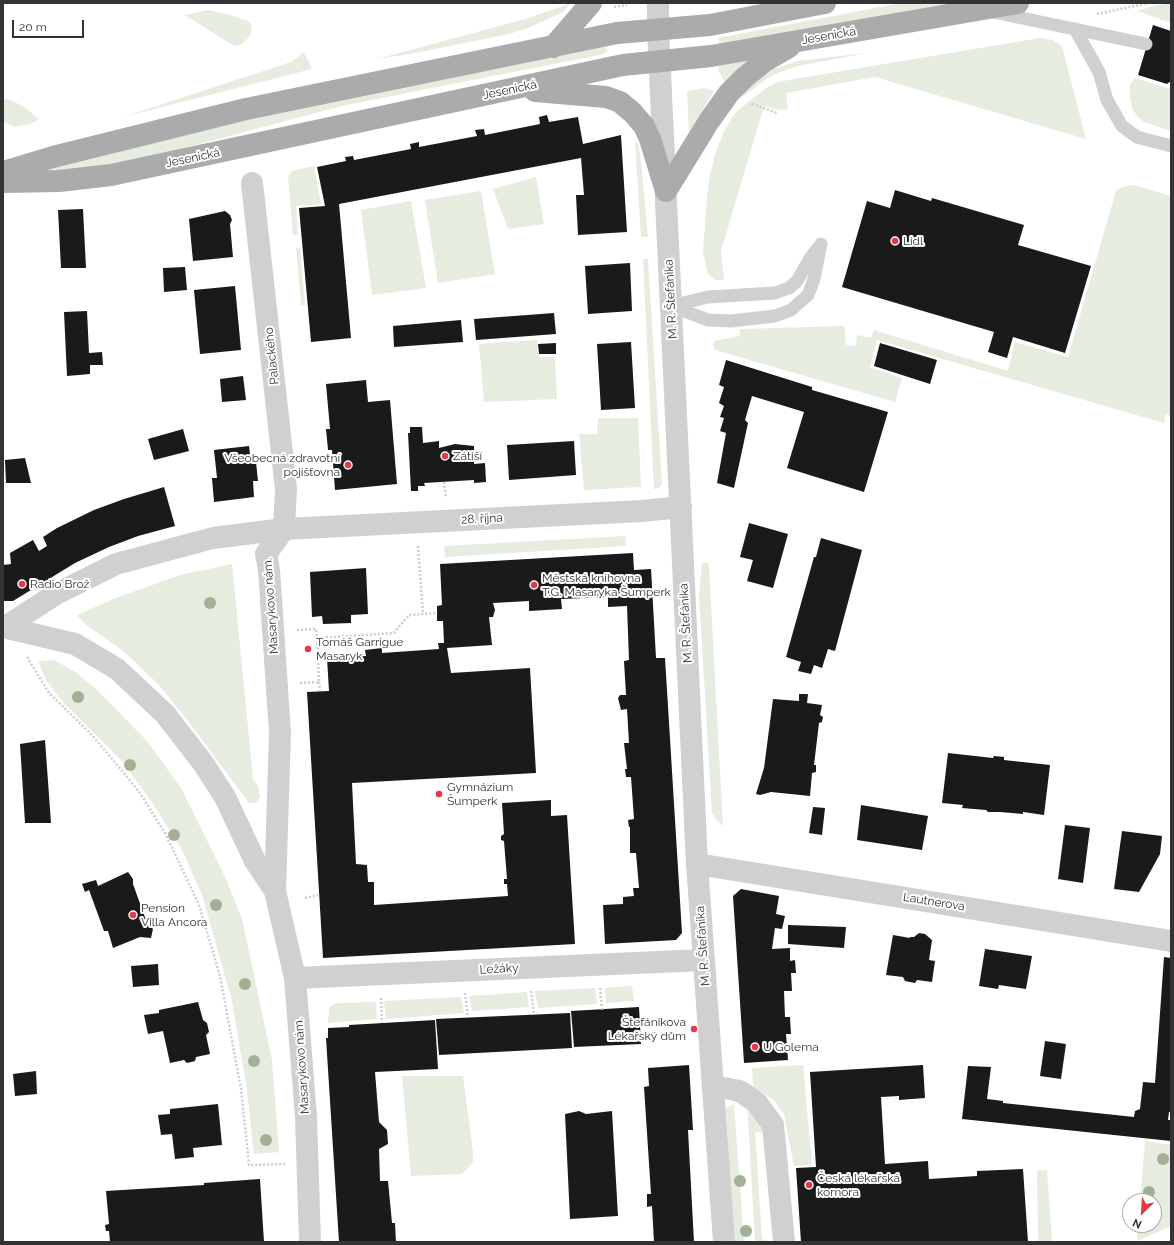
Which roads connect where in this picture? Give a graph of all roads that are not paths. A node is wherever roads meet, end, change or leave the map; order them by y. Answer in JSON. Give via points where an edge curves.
{"nodes":[{"id":1,"x":591,"y":3,"type":"edge"},
{"id":2,"x":658,"y":3,"type":"edge"},
{"id":3,"x":825,"y":3,"type":"edge"},
{"id":4,"x":1018,"y":3,"type":"edge"},
{"id":5,"x":980,"y":10,"type":"junction"},
{"id":6,"x":1075,"y":29,"type":"junction"},
{"id":7,"x":658,"y":30,"type":"junction"},
{"id":8,"x":799,"y":41,"type":"junction"},
{"id":9,"x":1146,"y":44,"type":"dead end"},
{"id":10,"x":553,"y":47,"type":"junction"},
{"id":11,"x":660,"y":61,"type":"junction"},
{"id":12,"x":510,"y":90,"type":"junction"},
{"id":13,"x":1171,"y":146,"type":"edge"},
{"id":14,"x":3,"y":172,"type":"edge"},
{"id":15,"x":3,"y":182,"type":"edge"},
{"id":16,"x":252,"y":183,"type":"dead end"},
{"id":17,"x":666,"y":191,"type":"junction"},
{"id":18,"x":671,"y":306,"type":"junction"},
{"id":19,"x":680,"y":506,"type":"junction"},
{"id":20,"x":284,"y":529,"type":"junction"},
{"id":21,"x":4,"y":627,"type":"edge"},
{"id":22,"x":697,"y":864,"type":"junction"},
{"id":23,"x":275,"y":891,"type":"junction"},
{"id":24,"x":1171,"y":941,"type":"edge"},
{"id":25,"x":704,"y":960,"type":"junction"},
{"id":26,"x":295,"y":978,"type":"junction"},
{"id":27,"x":713,"y":1086,"type":"junction"},
{"id":28,"x":310,"y":1242,"type":"edge"},
{"id":29,"x":724,"y":1242,"type":"edge"},
{"id":30,"x":784,"y":1242,"type":"edge"}],
"edges":[{"from":1,"to":10,"type":"main road"},
{"from":2,"to":7,"type":"street","name":"M. R. Štefánika"},
{"from":3,"to":7,"type":"main road","via":[[710,25]]},
{"from":4,"to":5,"type":"main road","name":"Jesenická"},
{"from":5,"to":6,"type":"lane"},
{"from":5,"to":8,"type":"main road","name":"Jesenická"},
{"from":6,"to":9,"type":"lane"},
{"from":6,"to":13,"type":"lane","via":[[1099,72],[1108,100],[1122,126],[1136,137]]},
{"from":7,"to":10,"type":"main road","via":[[617,33]]},
{"from":7,"to":11,"type":"street","name":"M. R. Štefánika"},
{"from":8,"to":11,"type":"main road","name":"Jesenická","via":[[711,56]]},
{"from":8,"to":17,"type":"main road","via":[[765,61],[729,93],[708,121]]},
{"from":10,"to":14,"type":"main road","via":[[246,109],[52,157]]},
{"from":11,"to":12,"type":"main road","name":"Jesenická","via":[[623,65]]},
{"from":11,"to":17,"type":"street","name":"M. R. Štefánika"},
{"from":12,"to":15,"type":"main road","name":"Jesenická","via":[[111,175],[59,181]]},
{"from":12,"to":17,"type":"main road","via":[[594,95],[620,102],[644,126]]},
{"from":16,"to":20,"type":"street","name":"Palackého","via":[[286,489]]},
{"from":17,"to":18,"type":"street","name":"M. R. Štefánika"},
{"from":18,"to":18,"type":"lane","via":[[708,297],[775,293],[789,288],[797,281],[821,244],[808,295],[791,310],[775,316],[731,321],[708,320]]},
{"from":18,"to":19,"type":"street","name":"M. R. Štefánika"},
{"from":19,"to":20,"type":"street","name":"28. října","via":[[642,511]]},
{"from":19,"to":22,"type":"street","name":"M. R. Štefánika"},
{"from":20,"to":21,"type":"street","name":"Masarykovo nám.","via":[[213,538],[116,564],[56,594]]},
{"from":20,"to":23,"type":"street","name":"Masarykovo nám.","via":[[266,554],[280,733]]},
{"from":21,"to":23,"type":"street","name":"Masarykovo nám.","via":[[75,644],[117,669],[165,714],[203,763],[225,797],[255,861]]},
{"from":22,"to":24,"type":"street","name":"Lautnerova"},
{"from":22,"to":25,"type":"street","name":"M. R. Štefánika"},
{"from":23,"to":26,"type":"street","name":"Masarykovo nám."},
{"from":25,"to":26,"type":"street","name":"Ležáky"},
{"from":25,"to":27,"type":"street","name":"M. R. Štefánika"},
{"from":26,"to":28,"type":"street","name":"Masarykovo nám.","via":[[306,1117]]},
{"from":27,"to":29,"type":"street","name":"M. R. Štefánika"},
{"from":27,"to":30,"type":"street","via":[[740,1091],[758,1103],[773,1125]]}]}
